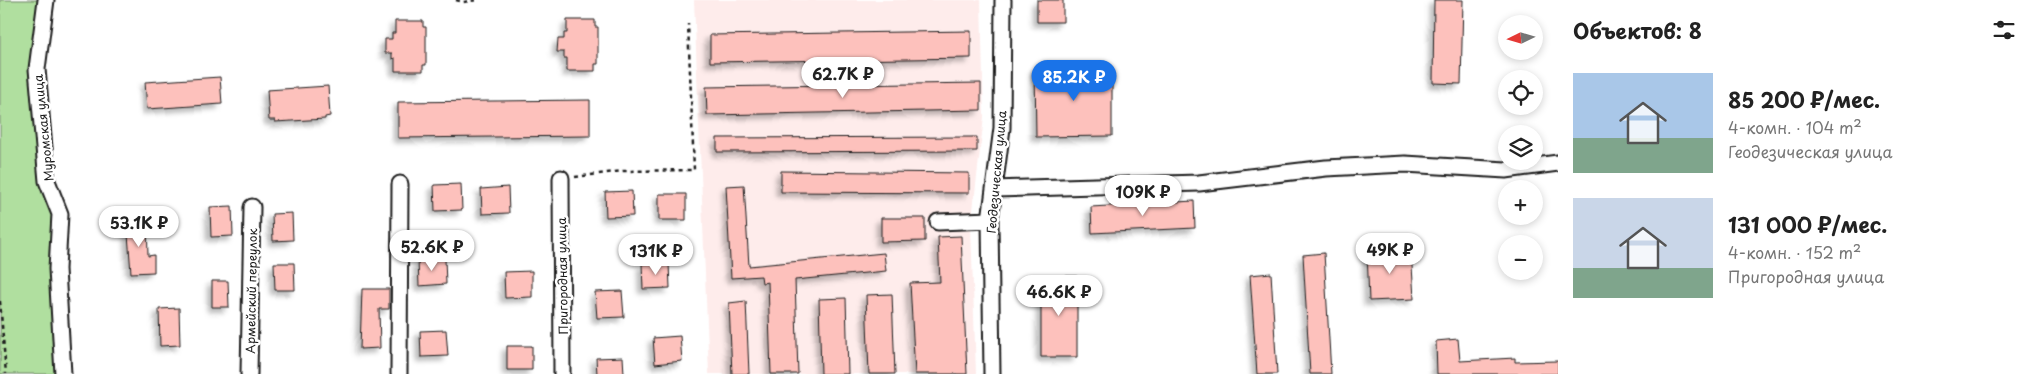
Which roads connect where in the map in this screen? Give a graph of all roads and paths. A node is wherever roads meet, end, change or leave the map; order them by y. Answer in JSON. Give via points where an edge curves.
{"nodes":[{"id":1,"x":46,"y":0,"type":"edge"},
{"id":2,"x":456,"y":0,"type":"edge"},
{"id":3,"x":477,"y":0,"type":"edge"},
{"id":4,"x":1003,"y":0,"type":"edge"},
{"id":5,"x":688,"y":24,"type":"dead end"},
{"id":6,"x":1558,"y":163,"type":"edge"},
{"id":7,"x":561,"y":178,"type":"joint"},
{"id":8,"x":400,"y":184,"type":"dead end"},
{"id":9,"x":994,"y":189,"type":"junction"},
{"id":10,"x":252,"y":207,"type":"dead end"},
{"id":11,"x":990,"y":220,"type":"junction"},
{"id":12,"x":938,"y":222,"type":"dead end"},
{"id":13,"x":0,"y":301,"type":"edge"},
{"id":14,"x":6,"y":374,"type":"edge"},
{"id":15,"x":64,"y":374,"type":"edge"},
{"id":16,"x":248,"y":374,"type":"edge"},
{"id":17,"x":399,"y":374,"type":"edge"},
{"id":18,"x":562,"y":374,"type":"edge"},
{"id":19,"x":992,"y":374,"type":"edge"}],
"edges":[{"from":1,"to":15,"type":"street","name":"Муромская улица","via":[[36,69],[47,181],[60,214],[56,269]]},
{"from":2,"to":3,"type":"path"},
{"from":4,"to":9,"type":"street","name":"Геодезическая улица","via":[[1002,128]]},
{"from":5,"to":7,"type":"path","via":[[694,170],[623,171]]},
{"from":6,"to":9,"type":"street","via":[[1506,170],[1395,164],[1326,168],[1200,183]]},
{"from":7,"to":18,"type":"street","name":"Пригородная улица"},
{"from":8,"to":17,"type":"street"},
{"from":9,"to":11,"type":"street","name":"Геодезическая улица"},
{"from":10,"to":16,"type":"street","name":"Армейский переулок"},
{"from":11,"to":12,"type":"street"},
{"from":11,"to":19,"type":"street","name":"Геодезическая улица"},
{"from":13,"to":14,"type":"path"}]}
